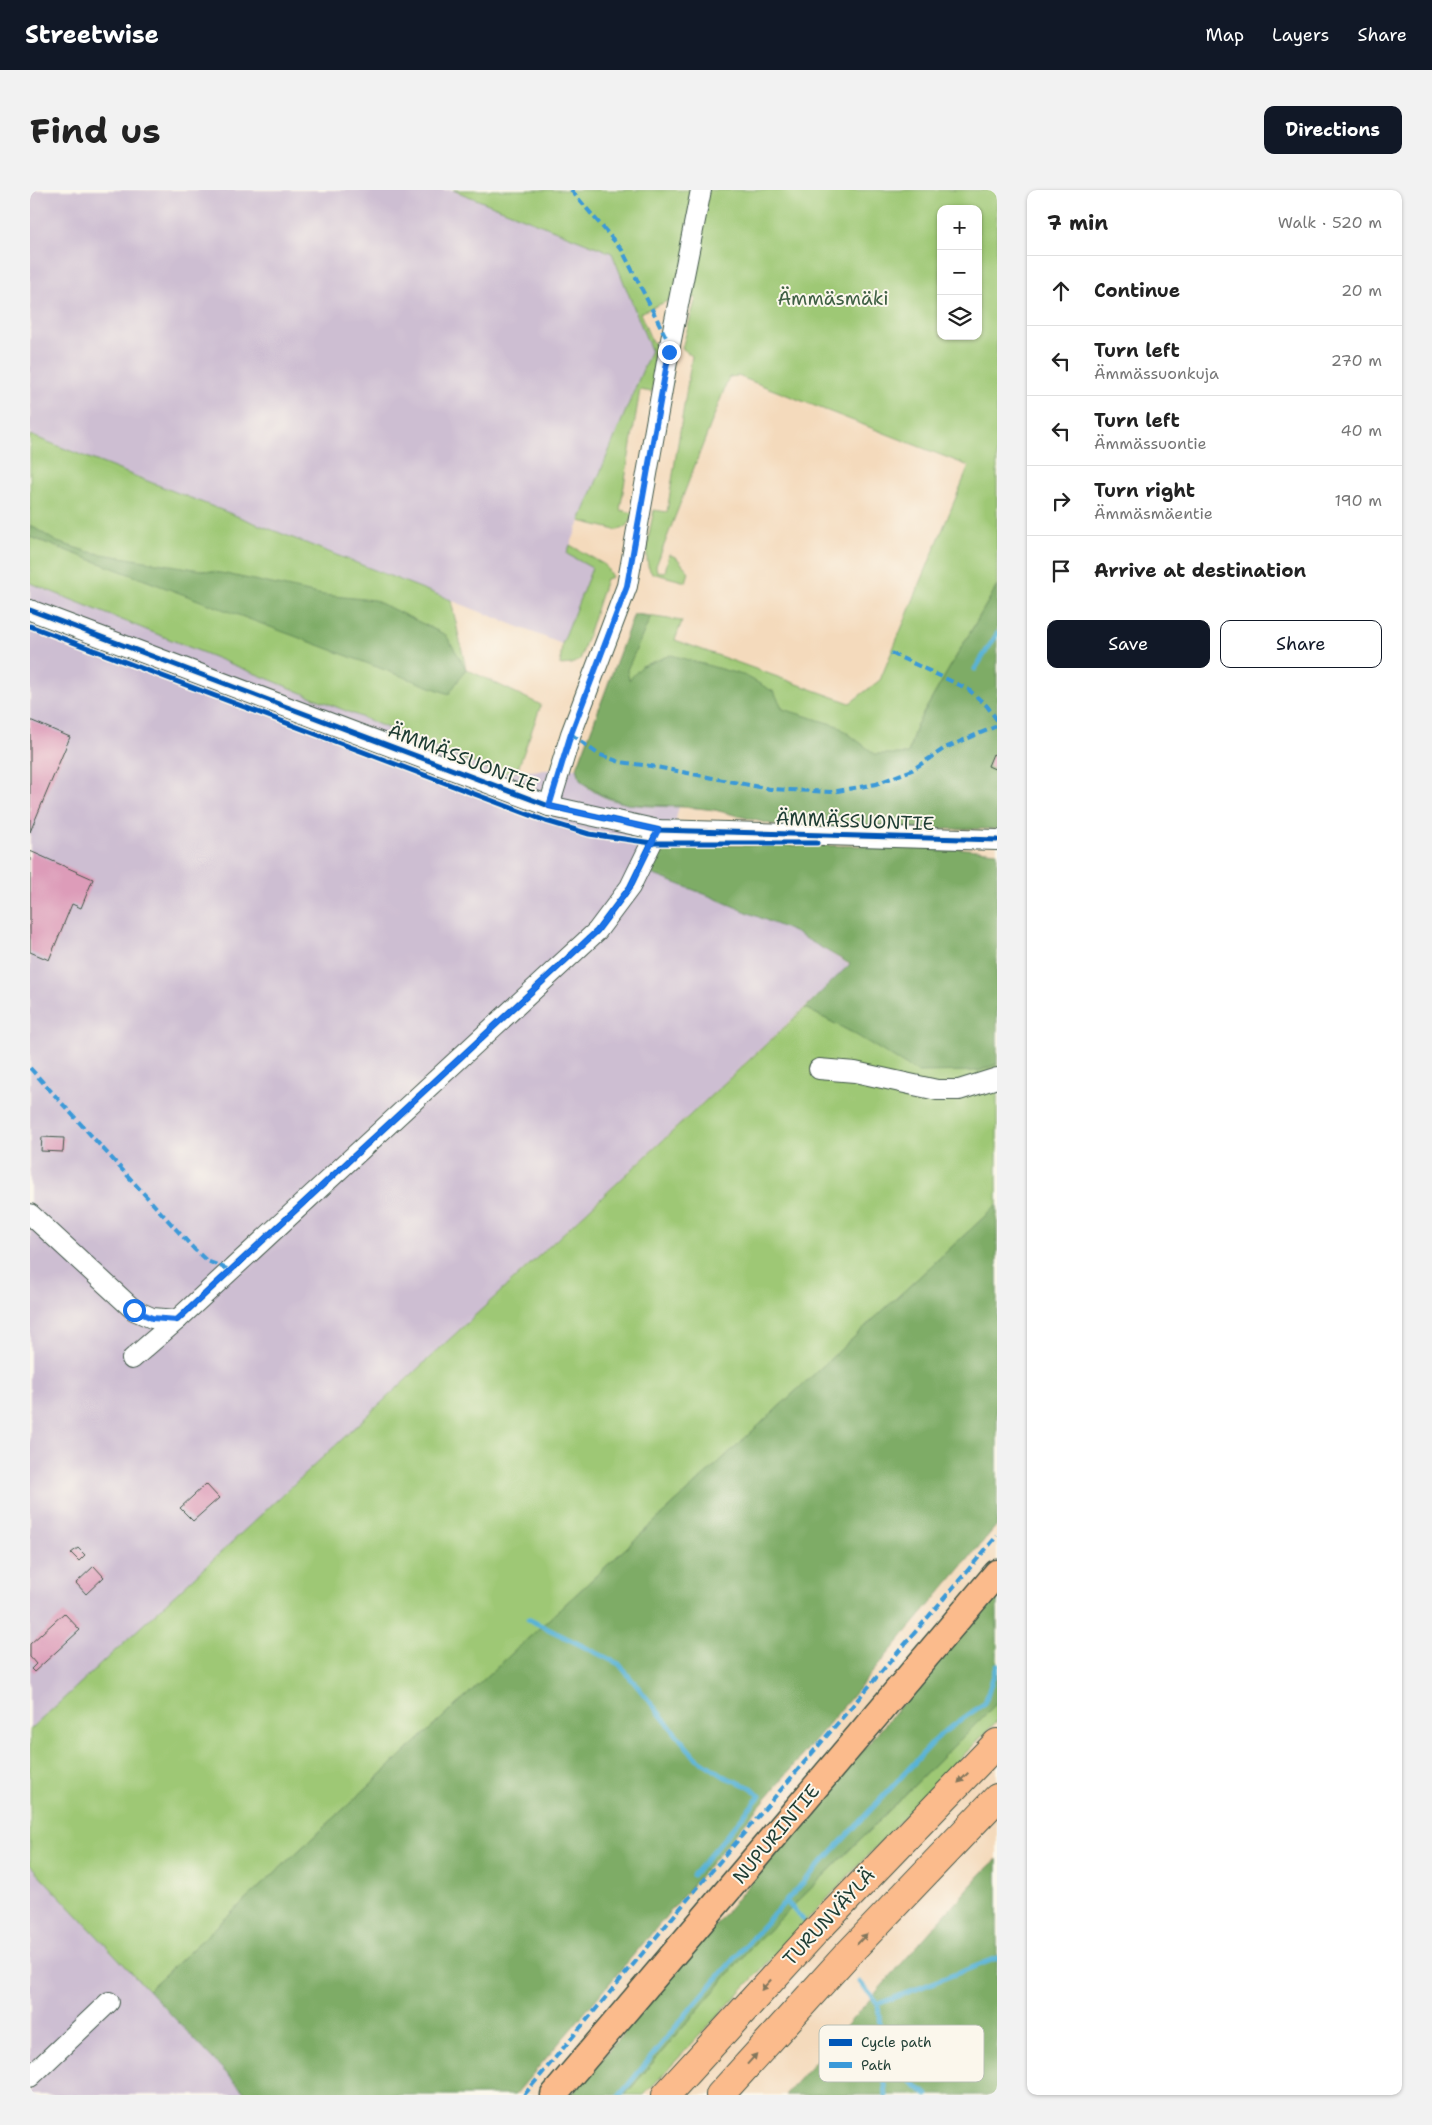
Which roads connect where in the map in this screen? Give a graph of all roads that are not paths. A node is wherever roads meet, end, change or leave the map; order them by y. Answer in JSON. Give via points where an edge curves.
{"nodes":[{"id":1,"x":701,"y":190,"type":"edge"},
{"id":2,"x":30,"y":610,"type":"edge"},
{"id":3,"x":549,"y":806,"type":"junction"},
{"id":4,"x":658,"y":830,"type":"junction"},
{"id":5,"x":997,"y":840,"type":"edge"},
{"id":6,"x":819,"y":1068,"type":"dead end"},
{"id":7,"x":997,"y":1078,"type":"edge"},
{"id":8,"x":30,"y":1214,"type":"edge"},
{"id":9,"x":177,"y":1320,"type":"junction"},
{"id":10,"x":132,"y":1359,"type":"dead end"},
{"id":11,"x":997,"y":1573,"type":"edge"},
{"id":12,"x":997,"y":1743,"type":"edge"},
{"id":13,"x":997,"y":1798,"type":"edge"},
{"id":14,"x":109,"y":2002,"type":"dead end"},
{"id":15,"x":30,"y":2077,"type":"edge"},
{"id":16,"x":554,"y":2095,"type":"edge"},
{"id":17,"x":666,"y":2095,"type":"edge"},
{"id":18,"x":720,"y":2095,"type":"edge"}],
"edges":[{"from":1,"to":3,"type":"street","via":[[627,586],[571,734]]},
{"from":2,"to":3,"type":"street","name":"ÄMMÄSSUONTIE"},
{"from":3,"to":4,"type":"street","name":"ÄMMÄSSUONTIE"},
{"from":4,"to":5,"type":"street","name":"ÄMMÄSSUONTIE"},
{"from":4,"to":9,"type":"street","via":[[630,887],[597,931]]},
{"from":6,"to":7,"type":"street","via":[[855,1072],[936,1090],[959,1090]]},
{"from":8,"to":9,"type":"street","via":[[134,1310],[152,1318]]},
{"from":9,"to":10,"type":"street"},
{"from":11,"to":16,"type":"main road","name":"NUPURINTIE"},
{"from":12,"to":17,"type":"highway","name":"TURUNVÄYLÄ","one_way":true,"via":[[815,1932]]},
{"from":18,"to":13,"type":"highway","name":"TURUNVÄYLÄ","one_way":true,"via":[[852,1949]]},
{"from":14,"to":15,"type":"street"}]}
